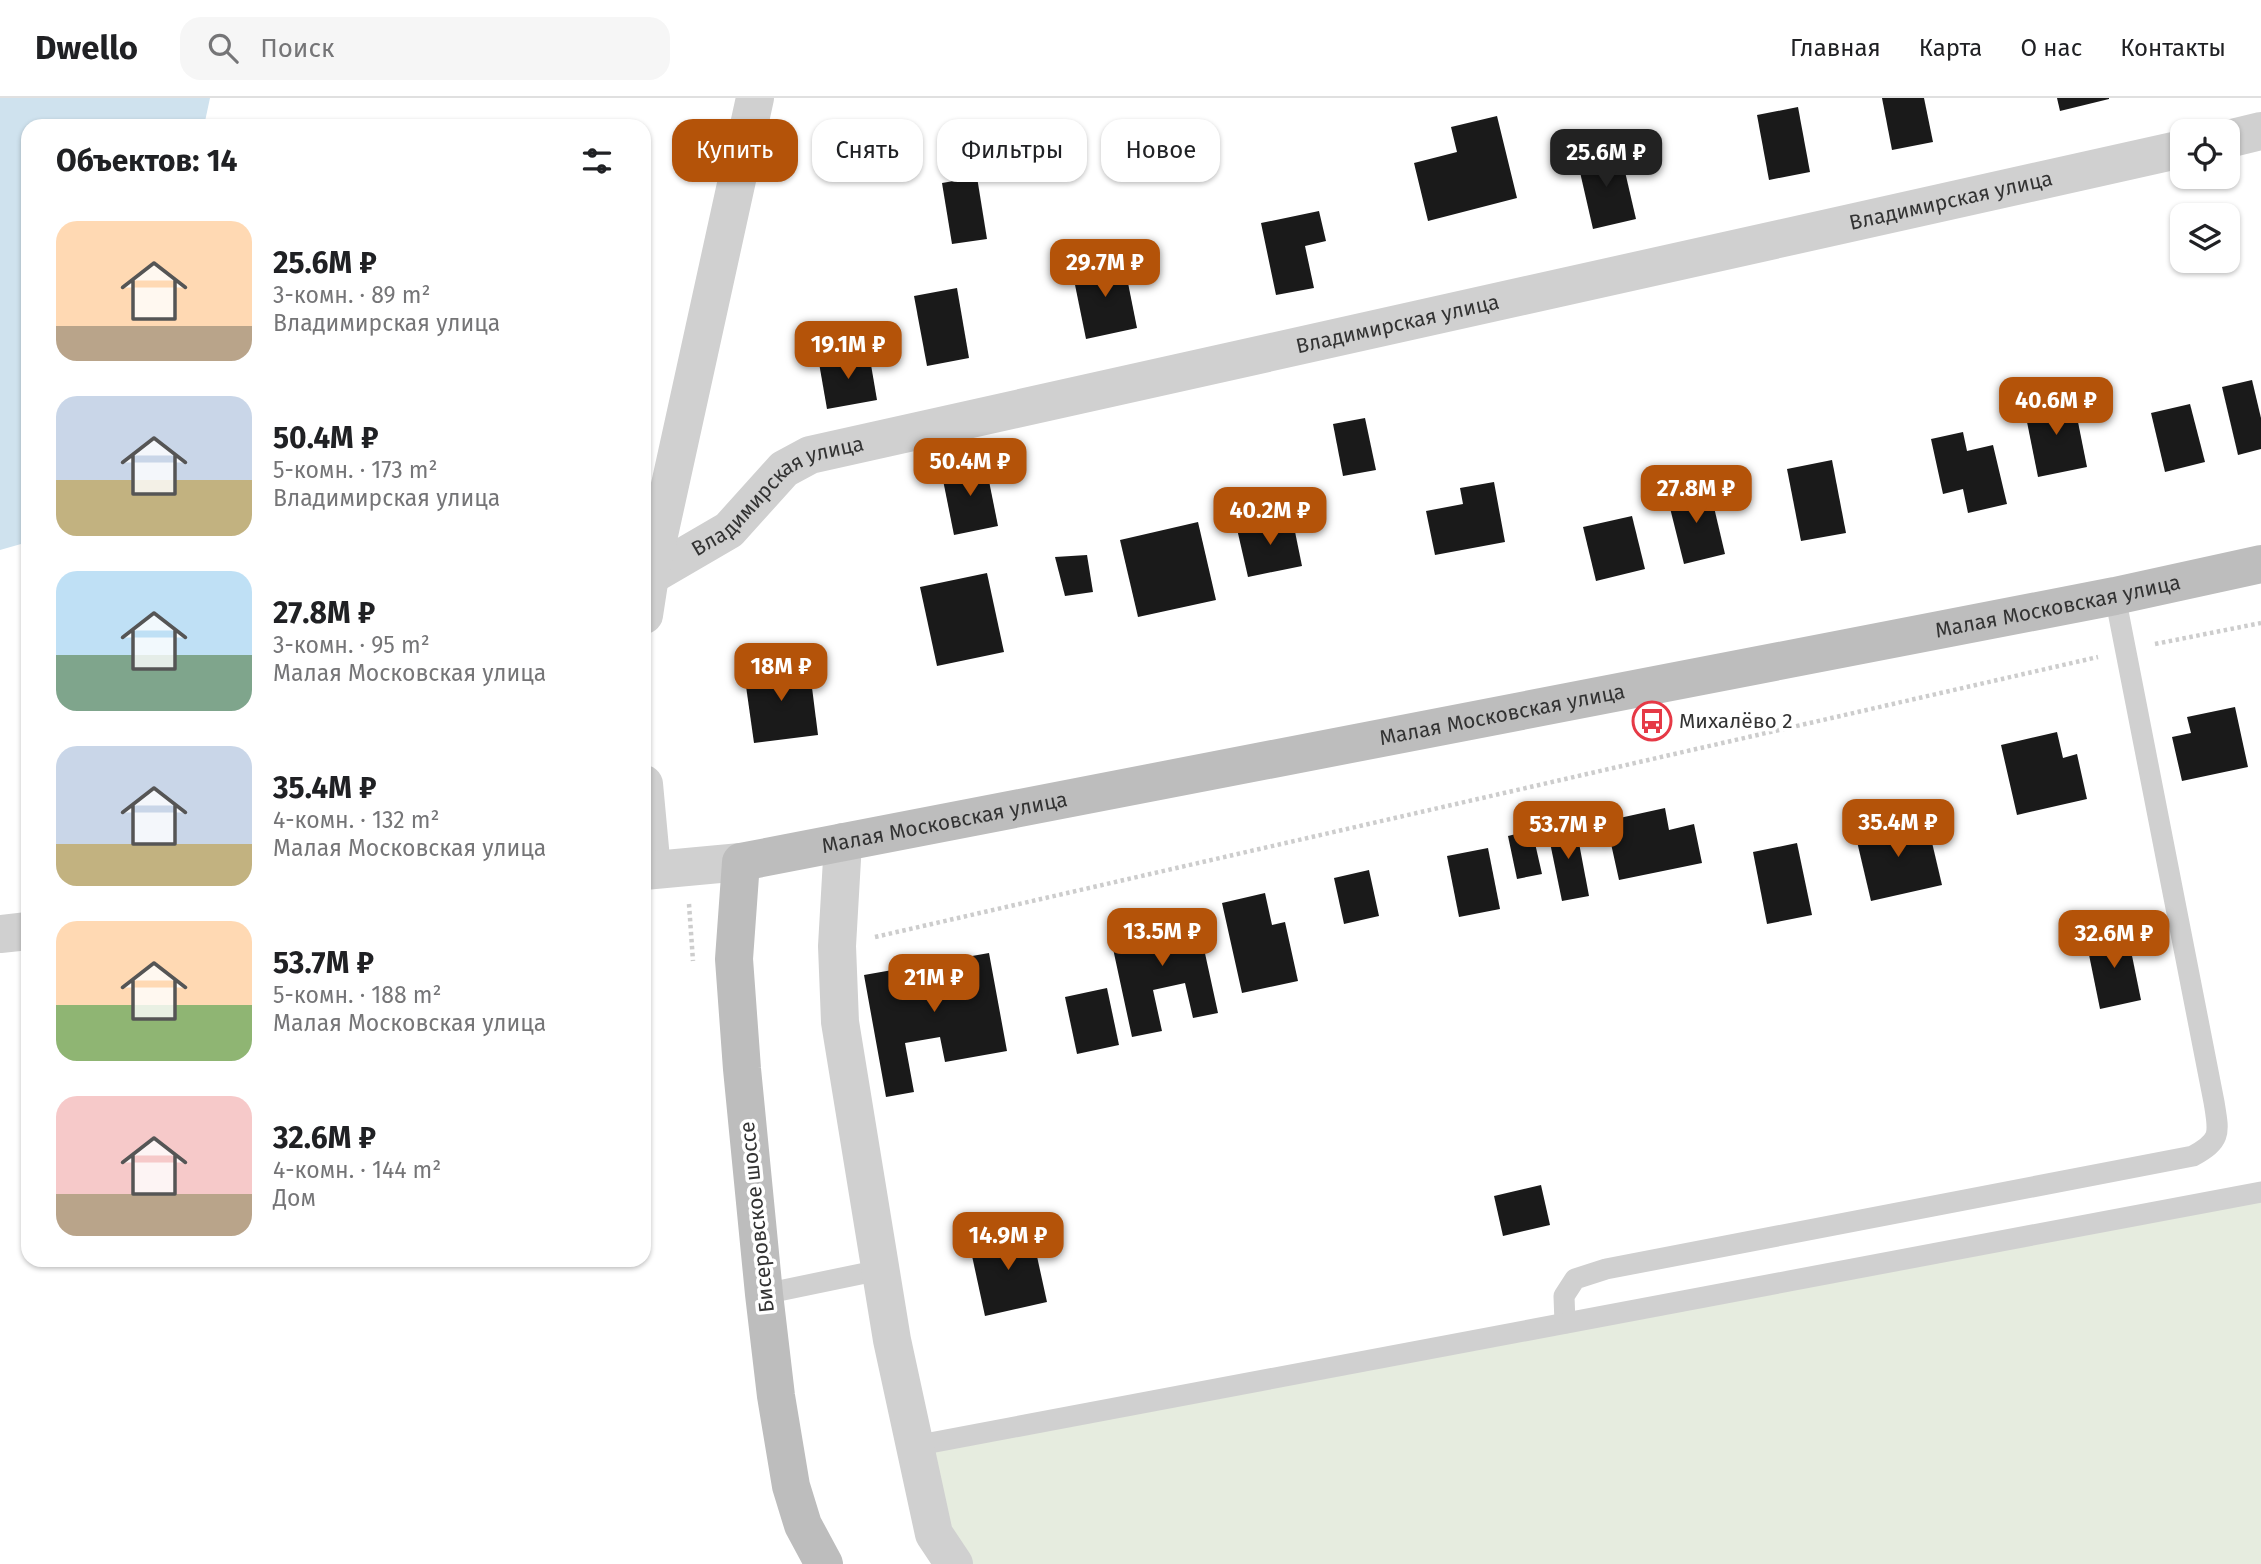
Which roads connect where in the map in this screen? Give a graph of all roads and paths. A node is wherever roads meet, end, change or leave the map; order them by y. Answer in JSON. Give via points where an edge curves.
{"nodes":[{"id":1,"x":755,"y":98,"type":"edge"},
{"id":2,"x":2261,"y":131,"type":"edge"},
{"id":3,"x":2240,"y":136,"type":"edge"},
{"id":4,"x":2170,"y":152,"type":"edge"},
{"id":5,"x":2261,"y":564,"type":"edge"},
{"id":6,"x":651,"y":571,"type":"edge"},
{"id":7,"x":651,"y":575,"type":"edge"},
{"id":8,"x":2115,"y":596,"type":"junction"},
{"id":9,"x":2261,"y":622,"type":"edge"},
{"id":10,"x":2125,"y":650,"type":"junction"},
{"id":11,"x":843,"y":842,"type":"junction"},
{"id":12,"x":741,"y":862,"type":"junction"},
{"id":13,"x":651,"y":871,"type":"edge"},
{"id":14,"x":688,"y":897,"type":"dead end"},
{"id":15,"x":21,"y":932,"type":"edge"},
{"id":16,"x":0,"y":934,"type":"edge"},
{"id":17,"x":837,"y":946,"type":"junction"},
{"id":18,"x":693,"y":961,"type":"dead end"},
{"id":19,"x":2261,"y":1192,"type":"edge"},
{"id":20,"x":880,"y":1270,"type":"junction"},
{"id":21,"x":764,"y":1294,"type":"junction"},
{"id":22,"x":1565,"y":1323,"type":"junction"},
{"id":23,"x":914,"y":1446,"type":"junction"},
{"id":24,"x":824,"y":1564,"type":"edge"},
{"id":25,"x":954,"y":1564,"type":"edge"}],
"edges":[{"from":1,"to":6,"type":"street"},
{"from":2,"to":3,"type":"street"},
{"from":4,"to":7,"type":"street","name":"Владимирская улица","via":[[810,455],[784,468],[729,530]]},
{"from":5,"to":8,"type":"main road","name":"Малая Московская улица"},
{"from":8,"to":10,"type":"lane"},
{"from":8,"to":11,"type":"main road","name":"Малая Московская улица"},
{"from":9,"to":10,"type":"path"},
{"from":10,"to":17,"type":"path"},
{"from":10,"to":22,"type":"lane","via":[[2214,1102],[2218,1131],[2212,1146],[2193,1156],[1606,1269],[1575,1279],[1564,1296]]},
{"from":11,"to":12,"type":"main road","name":"Малая Московская улица"},
{"from":11,"to":17,"type":"street"},
{"from":12,"to":13,"type":"street"},
{"from":12,"to":21,"type":"main road","name":"Бисеровское шоссе","via":[[734,959]]},
{"from":14,"to":18,"type":"path"},
{"from":15,"to":16,"type":"street"},
{"from":17,"to":20,"type":"street","via":[[840,1022]]},
{"from":19,"to":22,"type":"lane"},
{"from":20,"to":21,"type":"lane"},
{"from":20,"to":23,"type":"street"},
{"from":21,"to":24,"type":"main road","name":"Бисеровское шоссе","via":[[791,1486],[803,1525]]},
{"from":22,"to":23,"type":"lane"},
{"from":23,"to":25,"type":"street","via":[[934,1535]]}]}
